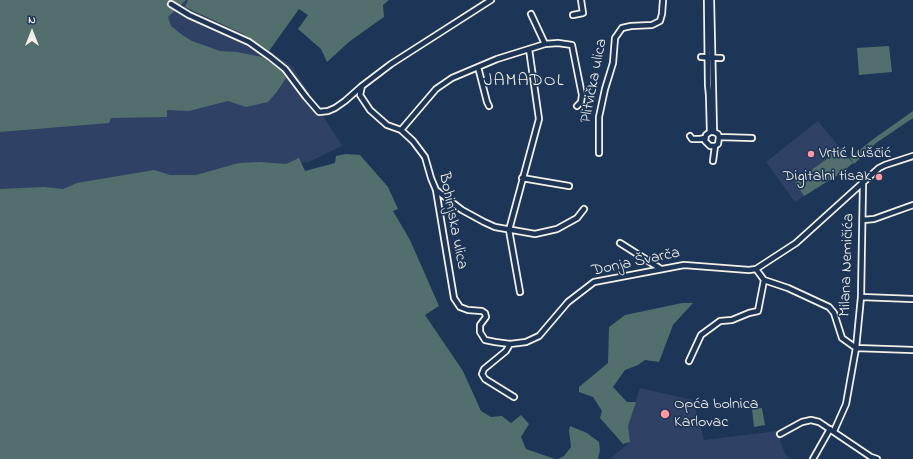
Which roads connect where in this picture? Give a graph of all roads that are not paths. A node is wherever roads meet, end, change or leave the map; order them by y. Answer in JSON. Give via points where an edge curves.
{"nodes":[{"id":1,"x":491,"y":0,"type":"edge"},
{"id":2,"x":581,"y":0,"type":"edge"},
{"id":3,"x":663,"y":0,"type":"edge"},
{"id":4,"x":708,"y":0,"type":"edge"},
{"id":5,"x":712,"y":0,"type":"edge"},
{"id":6,"x":171,"y":4,"type":"dead end"},
{"id":7,"x":531,"y":14,"type":"dead end"},
{"id":8,"x":573,"y":15,"type":"dead end"},
{"id":9,"x":545,"y":44,"type":"junction"},
{"id":10,"x":529,"y":49,"type":"junction"},
{"id":11,"x":701,"y":58,"type":"dead end"},
{"id":12,"x":710,"y":58,"type":"junction"},
{"id":13,"x":721,"y":58,"type":"dead end"},
{"id":14,"x":478,"y":67,"type":"junction"},
{"id":15,"x":362,"y":86,"type":"junction"},
{"id":16,"x":489,"y":106,"type":"dead end"},
{"id":17,"x":577,"y":106,"type":"dead end"},
{"id":18,"x":401,"y":130,"type":"junction"},
{"id":19,"x":712,"y":132,"type":"junction"},
{"id":20,"x":690,"y":136,"type":"dead end"},
{"id":21,"x":752,"y":138,"type":"dead end"},
{"id":22,"x":703,"y":139,"type":"junction"},
{"id":23,"x":719,"y":139,"type":"junction"},
{"id":24,"x":712,"y":146,"type":"junction"},
{"id":25,"x":599,"y":153,"type":"dead end"},
{"id":26,"x":913,"y":156,"type":"edge"},
{"id":27,"x":713,"y":161,"type":"dead end"},
{"id":28,"x":522,"y":178,"type":"junction"},
{"id":29,"x":864,"y":183,"type":"junction"},
{"id":30,"x":569,"y":186,"type":"dead end"},
{"id":31,"x":436,"y":190,"type":"junction"},
{"id":32,"x":913,"y":205,"type":"edge"},
{"id":33,"x":584,"y":209,"type":"dead end"},
{"id":34,"x":863,"y":220,"type":"junction"},
{"id":35,"x":509,"y":230,"type":"junction"},
{"id":36,"x":620,"y":243,"type":"dead end"},
{"id":37,"x":661,"y":269,"type":"junction"},
{"id":38,"x":756,"y":269,"type":"junction"},
{"id":39,"x":764,"y":280,"type":"junction"},
{"id":40,"x":520,"y":292,"type":"dead end"},
{"id":41,"x":861,"y":297,"type":"junction"},
{"id":42,"x":913,"y":299,"type":"edge"},
{"id":43,"x":510,"y":344,"type":"junction"},
{"id":44,"x":856,"y":348,"type":"junction"},
{"id":45,"x":913,"y":350,"type":"edge"},
{"id":46,"x":688,"y":361,"type":"dead end"},
{"id":47,"x":514,"y":397,"type":"dead end"},
{"id":48,"x":832,"y":430,"type":"junction"},
{"id":49,"x":780,"y":434,"type":"dead end"},
{"id":50,"x":813,"y":459,"type":"edge"},
{"id":51,"x":877,"y":459,"type":"edge"}],
"edges":[{"from":1,"to":15,"type":"street"},
{"from":2,"to":8,"type":"street","via":[[584,13]]},
{"from":3,"to":25,"type":"street","name":"Plitvička ulica","via":[[660,21],[652,26],[622,28],[615,38],[614,63],[599,117]]},
{"from":4,"to":12,"type":"street"},
{"from":5,"to":12,"type":"street"},
{"from":6,"to":15,"type":"street","via":[[189,15],[249,42],[270,57],[285,69],[319,112],[335,108]]},
{"from":7,"to":9,"type":"street"},
{"from":9,"to":10,"type":"street"},
{"from":9,"to":17,"type":"street","via":[[572,45],[582,95]]},
{"from":10,"to":14,"type":"street"},
{"from":10,"to":28,"type":"street","via":[[539,118]]},
{"from":11,"to":12,"type":"street"},
{"from":12,"to":13,"type":"street"},
{"from":12,"to":19,"type":"street"},
{"from":14,"to":16,"type":"street"},
{"from":14,"to":18,"type":"street","via":[[452,78],[436,89]]},
{"from":15,"to":18,"type":"street","name":"Bohinjska ulica","via":[[360,95],[370,110],[387,124]]},
{"from":18,"to":31,"type":"street","name":"Bohinjska ulica","via":[[425,157]]},
{"from":19,"to":22,"type":"street"},
{"from":19,"to":23,"type":"street","via":[[718,134]]},
{"from":20,"to":22,"type":"street","via":[[692,139]]},
{"from":21,"to":23,"type":"street"},
{"from":22,"to":24,"type":"street"},
{"from":23,"to":24,"type":"street","via":[[718,144]]},
{"from":24,"to":27,"type":"street"},
{"from":26,"to":29,"type":"street","via":[[879,168]]},
{"from":28,"to":30,"type":"street"},
{"from":28,"to":35,"type":"street"},
{"from":29,"to":34,"type":"street","name":"Milana Nemičića"},
{"from":29,"to":38,"type":"street","via":[[796,243]]},
{"from":31,"to":35,"type":"street","via":[[472,216],[495,227]]},
{"from":31,"to":43,"type":"street","name":"Bohinjska ulica","via":[[454,298],[460,307],[486,313],[480,325],[480,332],[485,340]]},
{"from":32,"to":34,"type":"street","via":[[874,219]]},
{"from":33,"to":35,"type":"street","via":[[577,218],[557,229],[535,234]]},
{"from":34,"to":41,"type":"street","name":"Milana Nemičića"},
{"from":35,"to":40,"type":"street"},
{"from":36,"to":37,"type":"street"},
{"from":37,"to":38,"type":"street","name":"Donja Švarča","via":[[684,265]]},
{"from":37,"to":43,"type":"street","name":"Donja Švarča","via":[[594,282],[568,302],[539,336],[526,342]]},
{"from":38,"to":39,"type":"street"},
{"from":39,"to":44,"type":"street","via":[[829,307],[834,313],[842,338]]},
{"from":39,"to":46,"type":"street","via":[[758,311],[732,320],[720,321],[701,334]]},
{"from":41,"to":42,"type":"street"},
{"from":41,"to":44,"type":"street","name":"Milana Nemičića"},
{"from":43,"to":47,"type":"street","via":[[482,374],[485,379]]},
{"from":44,"to":45,"type":"street"},
{"from":44,"to":48,"type":"street","via":[[846,404],[842,416]]},
{"from":48,"to":49,"type":"street","via":[[811,420]]},
{"from":48,"to":50,"type":"street"},
{"from":48,"to":51,"type":"street"}]}
